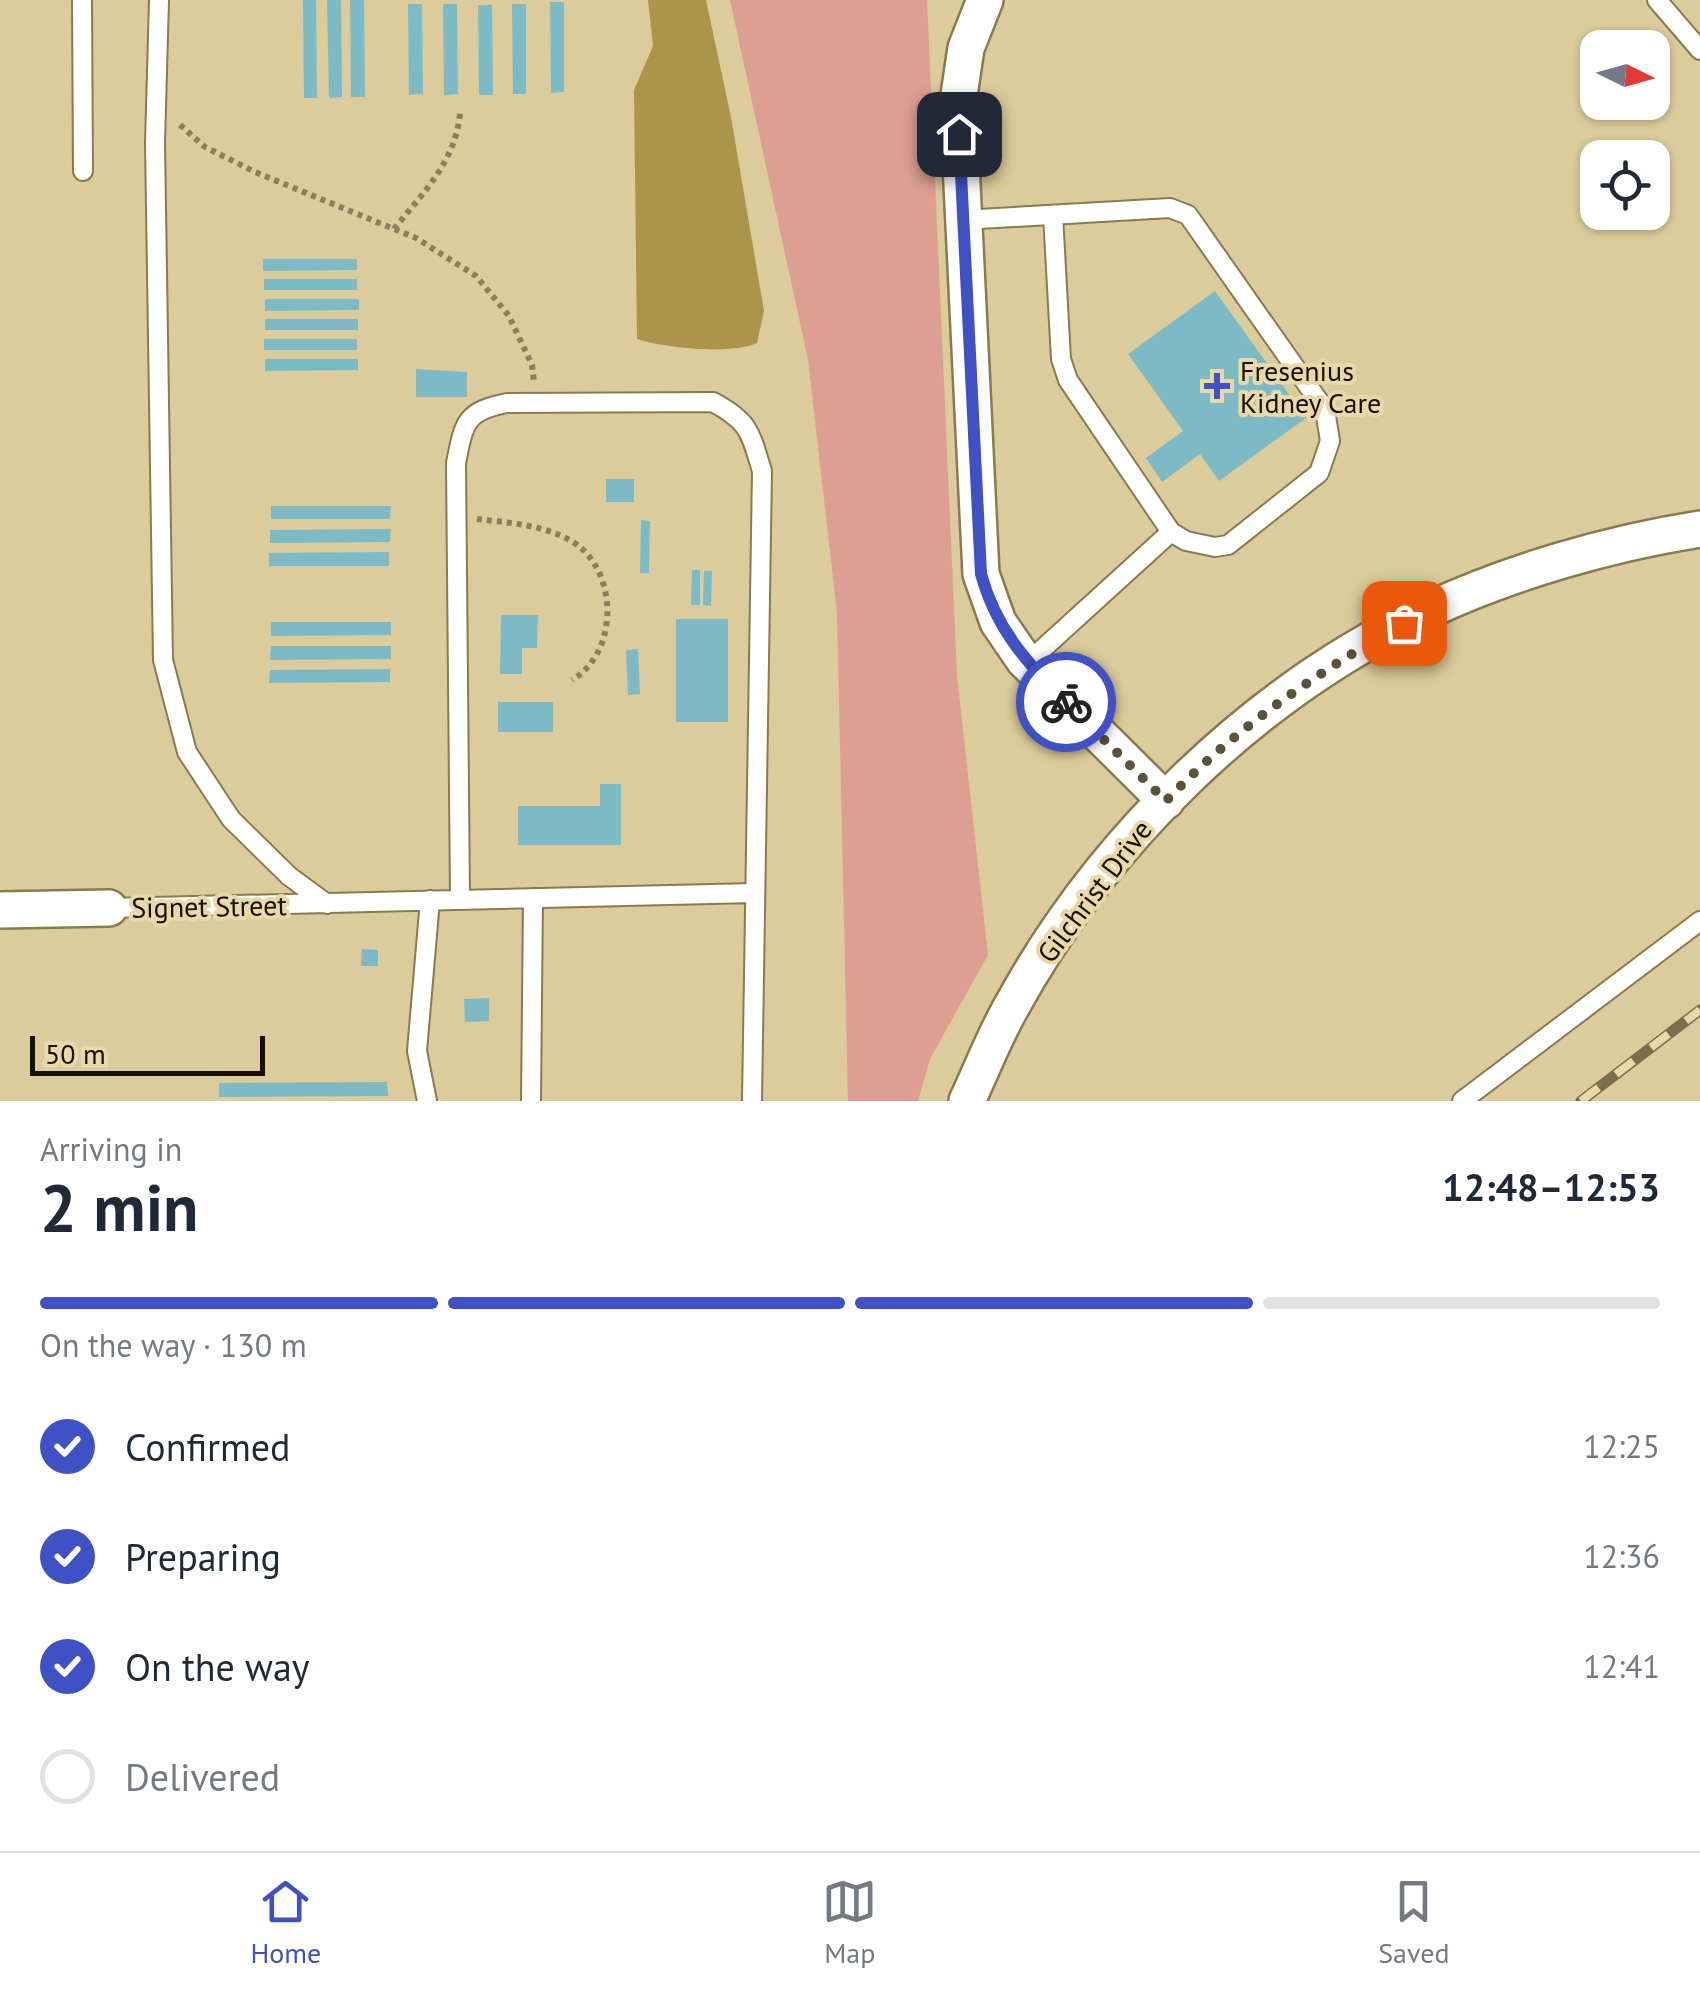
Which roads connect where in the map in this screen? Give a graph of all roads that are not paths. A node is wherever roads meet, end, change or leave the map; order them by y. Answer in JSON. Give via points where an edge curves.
{"nodes":[{"id":1,"x":82,"y":0,"type":"edge"},
{"id":2,"x":159,"y":0,"type":"edge"},
{"id":3,"x":985,"y":0,"type":"edge"},
{"id":4,"x":1657,"y":0,"type":"edge"},
{"id":5,"x":1700,"y":50,"type":"edge"},
{"id":6,"x":83,"y":170,"type":"dead end"},
{"id":7,"x":1053,"y":215,"type":"junction"},
{"id":8,"x":962,"y":220,"type":"junction"},
{"id":9,"x":1700,"y":529,"type":"edge"},
{"id":10,"x":1171,"y":532,"type":"junction"},
{"id":11,"x":1027,"y":663,"type":"junction"},
{"id":12,"x":1166,"y":801,"type":"junction"},
{"id":13,"x":755,"y":893,"type":"junction"},
{"id":14,"x":533,"y":898,"type":"junction"},
{"id":15,"x":460,"y":899,"type":"junction"},
{"id":16,"x":424,"y":900,"type":"junction"},
{"id":17,"x":327,"y":904,"type":"junction"},
{"id":18,"x":109,"y":908,"type":"joint"},
{"id":19,"x":0,"y":910,"type":"edge"},
{"id":20,"x":1700,"y":921,"type":"edge"},
{"id":21,"x":427,"y":1101,"type":"edge"},
{"id":22,"x":531,"y":1101,"type":"edge"},
{"id":23,"x":752,"y":1101,"type":"edge"},
{"id":24,"x":967,"y":1101,"type":"edge"},
{"id":25,"x":1462,"y":1101,"type":"edge"}],
"edges":[{"from":1,"to":6,"type":"lane"},
{"from":2,"to":17,"type":"lane","via":[[163,660],[187,752],[231,820]]},
{"from":3,"to":8,"type":"street","via":[[960,77]]},
{"from":4,"to":5,"type":"lane"},
{"from":7,"to":8,"type":"lane"},
{"from":7,"to":10,"type":"lane","via":[[1063,369]]},
{"from":7,"to":10,"type":"lane","via":[[1170,208],[1188,215],[1325,410],[1329,450],[1319,473],[1228,545],[1200,545]]},
{"from":8,"to":11,"type":"street","via":[[981,574],[998,622]]},
{"from":9,"to":12,"type":"street","name":"Gilchrist Drive","via":[[1597,551],[1432,608],[1314,675],[1204,760]]},
{"from":10,"to":11,"type":"lane"},
{"from":11,"to":12,"type":"street"},
{"from":12,"to":24,"type":"street","name":"Gilchrist Drive","via":[[1060,929],[1009,1011]]},
{"from":13,"to":14,"type":"lane","name":"Signet Street"},
{"from":13,"to":15,"type":"lane","via":[[762,471],[749,429],[712,402],[507,402],[479,408],[464,426],[456,463]]},
{"from":13,"to":23,"type":"lane"},
{"from":14,"to":15,"type":"lane","name":"Signet Street"},
{"from":14,"to":22,"type":"lane"},
{"from":15,"to":16,"type":"lane","name":"Signet Street"},
{"from":16,"to":17,"type":"lane","name":"Signet Street"},
{"from":16,"to":21,"type":"lane","via":[[417,1051]]},
{"from":17,"to":18,"type":"lane","name":"Signet Street"},
{"from":18,"to":19,"type":"street","name":"Signet Street"},
{"from":20,"to":25,"type":"lane"}]}
